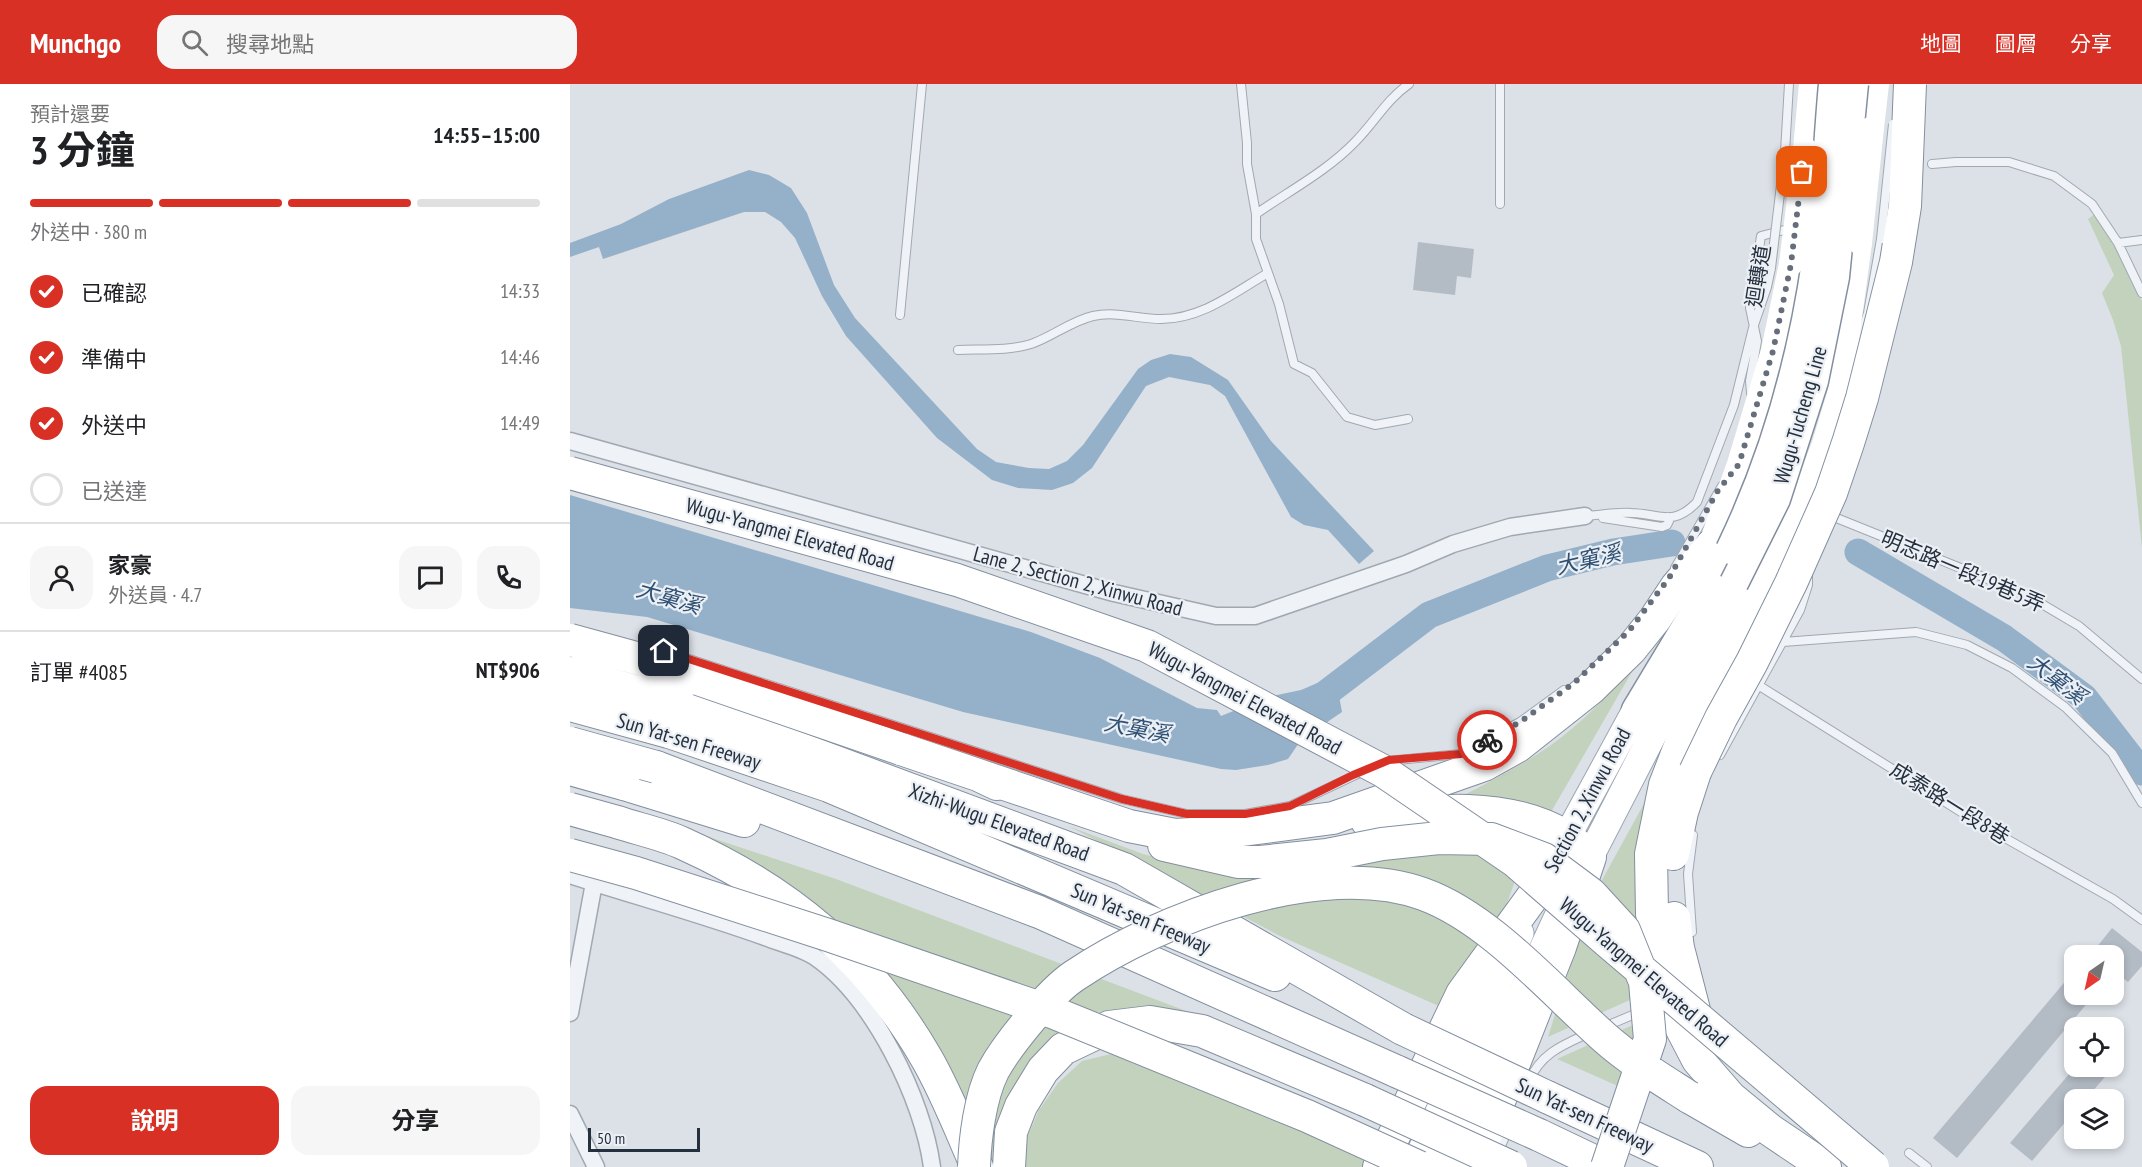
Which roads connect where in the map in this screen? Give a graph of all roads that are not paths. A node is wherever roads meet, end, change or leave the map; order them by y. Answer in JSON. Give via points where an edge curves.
{"nodes":[{"id":1,"x":922,"y":84,"type":"edge"},
{"id":2,"x":1241,"y":84,"type":"edge"},
{"id":3,"x":1409,"y":84,"type":"edge"},
{"id":4,"x":1500,"y":84,"type":"edge"},
{"id":5,"x":1790,"y":84,"type":"edge"},
{"id":6,"x":1811,"y":84,"type":"edge"},
{"id":7,"x":1833,"y":84,"type":"edge"},
{"id":8,"x":1854,"y":84,"type":"edge"},
{"id":9,"x":1877,"y":84,"type":"edge"},
{"id":10,"x":1910,"y":84,"type":"edge"},
{"id":11,"x":1795,"y":151,"type":"junction"},
{"id":12,"x":1932,"y":165,"type":"dead end"},
{"id":13,"x":1500,"y":204,"type":"dead end"},
{"id":14,"x":1857,"y":212,"type":"dead end"},
{"id":15,"x":1256,"y":214,"type":"junction"},
{"id":16,"x":1846,"y":215,"type":"dead end"},
{"id":17,"x":1814,"y":223,"type":"dead end"},
{"id":18,"x":1804,"y":225,"type":"dead end"},
{"id":19,"x":2142,"y":240,"type":"edge"},
{"id":20,"x":2118,"y":243,"type":"junction"},
{"id":21,"x":1781,"y":266,"type":"junction"},
{"id":22,"x":1268,"y":273,"type":"junction"},
{"id":23,"x":2142,"y":293,"type":"edge"},
{"id":24,"x":900,"y":315,"type":"dead end"},
{"id":25,"x":1753,"y":328,"type":"junction"},
{"id":26,"x":958,"y":350,"type":"dead end"},
{"id":27,"x":1856,"y":361,"type":"dead end"},
{"id":28,"x":1408,"y":419,"type":"dead end"},
{"id":29,"x":1752,"y":419,"type":"junction"},
{"id":30,"x":570,"y":441,"type":"edge"},
{"id":31,"x":1739,"y":464,"type":"junction"},
{"id":32,"x":570,"y":473,"type":"edge"},
{"id":33,"x":1585,"y":516,"type":"joint"},
{"id":34,"x":1803,"y":519,"type":"junction"},
{"id":35,"x":1732,"y":569,"type":"junction"},
{"id":36,"x":1669,"y":578,"type":"dead end"},
{"id":37,"x":570,"y":640,"type":"edge"},
{"id":38,"x":1783,"y":642,"type":"junction"},
{"id":39,"x":623,"y":645,"type":"dead end"},
{"id":40,"x":600,"y":653,"type":"dead end"},
{"id":41,"x":675,"y":655,"type":"dead end"},
{"id":42,"x":2142,"y":679,"type":"edge"},
{"id":43,"x":1574,"y":683,"type":"dead end"},
{"id":44,"x":1758,"y":685,"type":"junction"},
{"id":45,"x":584,"y":704,"type":"edge"},
{"id":46,"x":1648,"y":715,"type":"junction"},
{"id":47,"x":1705,"y":767,"type":"junction"},
{"id":48,"x":978,"y":775,"type":"junction"},
{"id":49,"x":573,"y":796,"type":"edge"},
{"id":50,"x":2142,"y":803,"type":"edge"},
{"id":51,"x":1694,"y":829,"type":"dead end"},
{"id":52,"x":1175,"y":834,"type":"junction"},
{"id":53,"x":1566,"y":836,"type":"junction"},
{"id":54,"x":1590,"y":857,"type":"junction"},
{"id":55,"x":579,"y":868,"type":"edge"},
{"id":56,"x":1544,"y":881,"type":"junction"},
{"id":57,"x":1039,"y":912,"type":"junction"},
{"id":58,"x":2142,"y":920,"type":"edge"},
{"id":59,"x":1691,"y":945,"type":"dead end"},
{"id":60,"x":1691,"y":957,"type":"dead end"},
{"id":61,"x":1689,"y":976,"type":"dead end"},
{"id":62,"x":889,"y":1000,"type":"junction"},
{"id":63,"x":1655,"y":1005,"type":"dead end"},
{"id":64,"x":570,"y":1013,"type":"edge"},
{"id":65,"x":1535,"y":1094,"type":"junction"},
{"id":66,"x":1515,"y":1113,"type":"dead end"},
{"id":67,"x":570,"y":1114,"type":"edge"},
{"id":68,"x":1909,"y":1153,"type":"dead end"},
{"id":69,"x":596,"y":1167,"type":"edge"},
{"id":70,"x":932,"y":1167,"type":"edge"},
{"id":71,"x":956,"y":1167,"type":"edge"},
{"id":72,"x":976,"y":1167,"type":"edge"},
{"id":73,"x":1009,"y":1167,"type":"edge"},
{"id":74,"x":1378,"y":1167,"type":"edge"},
{"id":75,"x":1414,"y":1167,"type":"edge"},
{"id":76,"x":1419,"y":1167,"type":"edge"},
{"id":77,"x":1442,"y":1167,"type":"edge"},
{"id":78,"x":1473,"y":1167,"type":"edge"},
{"id":79,"x":1492,"y":1167,"type":"edge"},
{"id":80,"x":1511,"y":1167,"type":"edge"},
{"id":81,"x":1606,"y":1167,"type":"edge"},
{"id":82,"x":1697,"y":1167,"type":"edge"},
{"id":83,"x":1808,"y":1167,"type":"edge"},
{"id":84,"x":1825,"y":1167,"type":"edge"},
{"id":85,"x":1835,"y":1167,"type":"edge"},
{"id":86,"x":1872,"y":1167,"type":"edge"},
{"id":87,"x":1928,"y":1167,"type":"edge"}],
"edges":[{"from":1,"to":24,"type":"lane"},
{"from":2,"to":15,"type":"lane","via":[[1247,164]]},
{"from":3,"to":15,"type":"lane","via":[[1340,156]]},
{"from":4,"to":13,"type":"lane"},
{"from":5,"to":11,"type":"lane"},
{"from":6,"to":11,"type":"main road","name":"Section 2, Xinwu Road"},
{"from":7,"to":35,"type":"highway","name":"Wugu-Tucheng Line","bridge":true,"via":[[1819,247],[1803,337],[1780,425],[1743,523]]},
{"from":8,"to":35,"type":"highway","name":"Wugu-Tucheng Line","bridge":true,"via":[[1835,277],[1814,381],[1776,499]]},
{"from":9,"to":34,"type":"main road","name":"Section 2, Xinwu Road","bridge":true,"via":[[1887,120],[1870,241],[1846,381]]},
{"from":10,"to":47,"type":"highway","bridge":true,"via":[[1905,206],[1898,250],[1848,443],[1831,493],[1791,583],[1721,718]]},
{"from":11,"to":21,"type":"main road","name":"Section 2, Xinwu Road","bridge":true},
{"from":12,"to":20,"type":"lane","via":[[2009,162],[2054,176],[2092,204]]},
{"from":14,"to":27,"type":"lane","via":[[1886,208],[1892,214],[1893,243],[1871,331]]},
{"from":15,"to":22,"type":"lane","via":[[1256,239]]},
{"from":16,"to":17,"type":"lane"},
{"from":18,"to":25,"type":"lane","name":"迴轉道","via":[[1761,236],[1750,308]]},
{"from":19,"to":20,"type":"lane"},
{"from":20,"to":23,"type":"lane"},
{"from":21,"to":25,"type":"lane"},
{"from":21,"to":29,"type":"main road","name":"Section 2, Xinwu Road","via":[[1773,351]]},
{"from":22,"to":26,"type":"lane","via":[[1183,318],[1092,316],[1033,344]]},
{"from":22,"to":28,"type":"lane","via":[[1293,364],[1312,373],[1347,417],[1375,425]]},
{"from":25,"to":29,"type":"lane","name":"迴轉道","via":[[1757,341],[1750,381]]},
{"from":25,"to":33,"type":"lane","name":"Lane 2, Section 2, Xinwu Road","via":[[1734,405],[1697,502],[1686,514],[1676,517],[1631,513]]},
{"from":29,"to":31,"type":"main road","name":"Section 2, Xinwu Road"},
{"from":30,"to":33,"type":"street","name":"Lane 2, Section 2, Xinwu Road","via":[[1103,590],[1216,616],[1255,616],[1465,540],[1510,527]]},
{"from":31,"to":35,"type":"main road","name":"Section 2, Xinwu Road"},
{"from":31,"to":36,"type":"lane","name":"Section 2, Xinwu Road","via":[[1717,492]]},
{"from":32,"to":86,"type":"highway","name":"Wugu-Yangmei Elevated Road","bridge":true,"via":[[957,580],[1147,646],[1383,771],[1515,861]]},
{"from":34,"to":35,"type":"main road","name":"Section 2, Xinwu Road","via":[[1785,539]]},
{"from":34,"to":38,"type":"lane","via":[[1809,558],[1808,585]]},
{"from":34,"to":42,"type":"lane","name":"明志路一段19巷5弄","via":[[2025,594],[2079,626]]},
{"from":35,"to":46,"type":"highway","name":"Wugu-Tucheng Line"},
{"from":35,"to":46,"type":"main road","name":"Section 2, Xinwu Road"},
{"from":35,"to":52,"type":"highway","via":[[1677,586],[1630,649],[1590,689],[1518,746],[1484,765],[1333,818],[1227,832]]},
{"from":35,"to":84,"type":"highway","via":[[1730,646],[1687,728],[1665,785],[1651,854],[1652,914],[1659,968],[1673,1012],[1698,1060],[1730,1097]]},
{"from":37,"to":48,"type":"highway","bridge":true,"via":[[643,660]]},
{"from":38,"to":44,"type":"lane"},
{"from":38,"to":50,"type":"lane","via":[[1916,632],[1967,645],[2012,668],[2066,707],[2112,753]]},
{"from":39,"to":40,"type":"lane","via":[[602,642]]},
{"from":41,"to":43,"type":"lane","via":[[1122,799],[1187,814],[1245,814],[1290,806],[1389,760],[1461,754],[1520,722]]},
{"from":44,"to":47,"type":"lane"},
{"from":44,"to":58,"type":"lane","name":"成泰路一段8巷"},
{"from":45,"to":49,"type":"lane"},
{"from":45,"to":57,"type":"highway","name":"Sun Yat-sen Freeway","bridge":true,"via":[[657,767]]},
{"from":45,"to":65,"type":"highway","name":"Sun Yat-sen Freeway","bridge":true,"via":[[674,718],[1403,1029]]},
{"from":46,"to":53,"type":"main road","name":"Section 2, Xinwu Road"},
{"from":46,"to":54,"type":"main road","name":"Section 2, Xinwu Road"},
{"from":47,"to":85,"type":"highway","via":[[1682,812],[1673,856],[1672,897],[1678,948],[1691,1002],[1711,1047],[1741,1084]]},
{"from":48,"to":52,"type":"highway","via":[[1129,826]]},
{"from":48,"to":81,"type":"highway","bridge":true,"via":[[1051,809],[1164,845],[1238,862],[1327,855],[1439,838],[1491,838],[1544,860],[1591,894],[1624,930],[1645,982],[1650,1039]]},
{"from":49,"to":57,"type":"highway","bridge":true,"via":[[624,784]]},
{"from":49,"to":62,"type":"highway","bridge":true,"via":[[617,822],[680,842],[782,898],[861,966]]},
{"from":51,"to":59,"type":"lane","via":[[1688,874]]},
{"from":52,"to":53,"type":"highway","via":[[1261,840],[1380,819],[1467,811],[1522,818]]},
{"from":53,"to":54,"type":"highway"},
{"from":53,"to":56,"type":"main road","name":"Section 2, Xinwu Road"},
{"from":54,"to":77,"type":"main road","name":"Section 2, Xinwu Road","via":[[1547,937]]},
{"from":54,"to":78,"type":"highway","via":[[1560,947]]},
{"from":55,"to":64,"type":"street"},
{"from":55,"to":70,"type":"street","via":[[814,956],[840,978],[863,1007],[903,1074],[920,1116]]},
{"from":55,"to":76,"type":"highway","bridge":true,"via":[[636,873],[1052,1012],[1307,1116]]},
{"from":56,"to":74,"type":"highway","via":[[1462,994]]},
{"from":56,"to":75,"type":"main road","name":"Section 2, Xinwu Road"},
{"from":57,"to":81,"type":"highway","name":"Sun Yat-sen Freeway","bridge":true},
{"from":60,"to":61,"type":"lane"},
{"from":62,"to":71,"type":"highway","via":[[946,1127]]},
{"from":62,"to":72,"type":"highway","via":[[927,1059]]},
{"from":63,"to":65,"type":"lane","via":[[1557,1047],[1534,1070]]},
{"from":65,"to":82,"type":"highway","name":"Sun Yat-sen Freeway"},
{"from":66,"to":79,"type":"lane"},
{"from":67,"to":69,"type":"street"},
{"from":68,"to":87,"type":"lane"},
{"from":72,"to":83,"type":"highway","bridge":true,"via":[[979,1116],[993,1072],[1015,1037],[1072,977],[1138,938],[1185,917],[1301,887],[1368,884],[1424,894],[1474,921],[1607,1040],[1689,1097]]},
{"from":73,"to":80,"type":"highway","bridge":true,"via":[[1011,1132],[1021,1106],[1043,1070],[1064,1049],[1109,1027],[1150,1022],[1202,1031]]}]}
